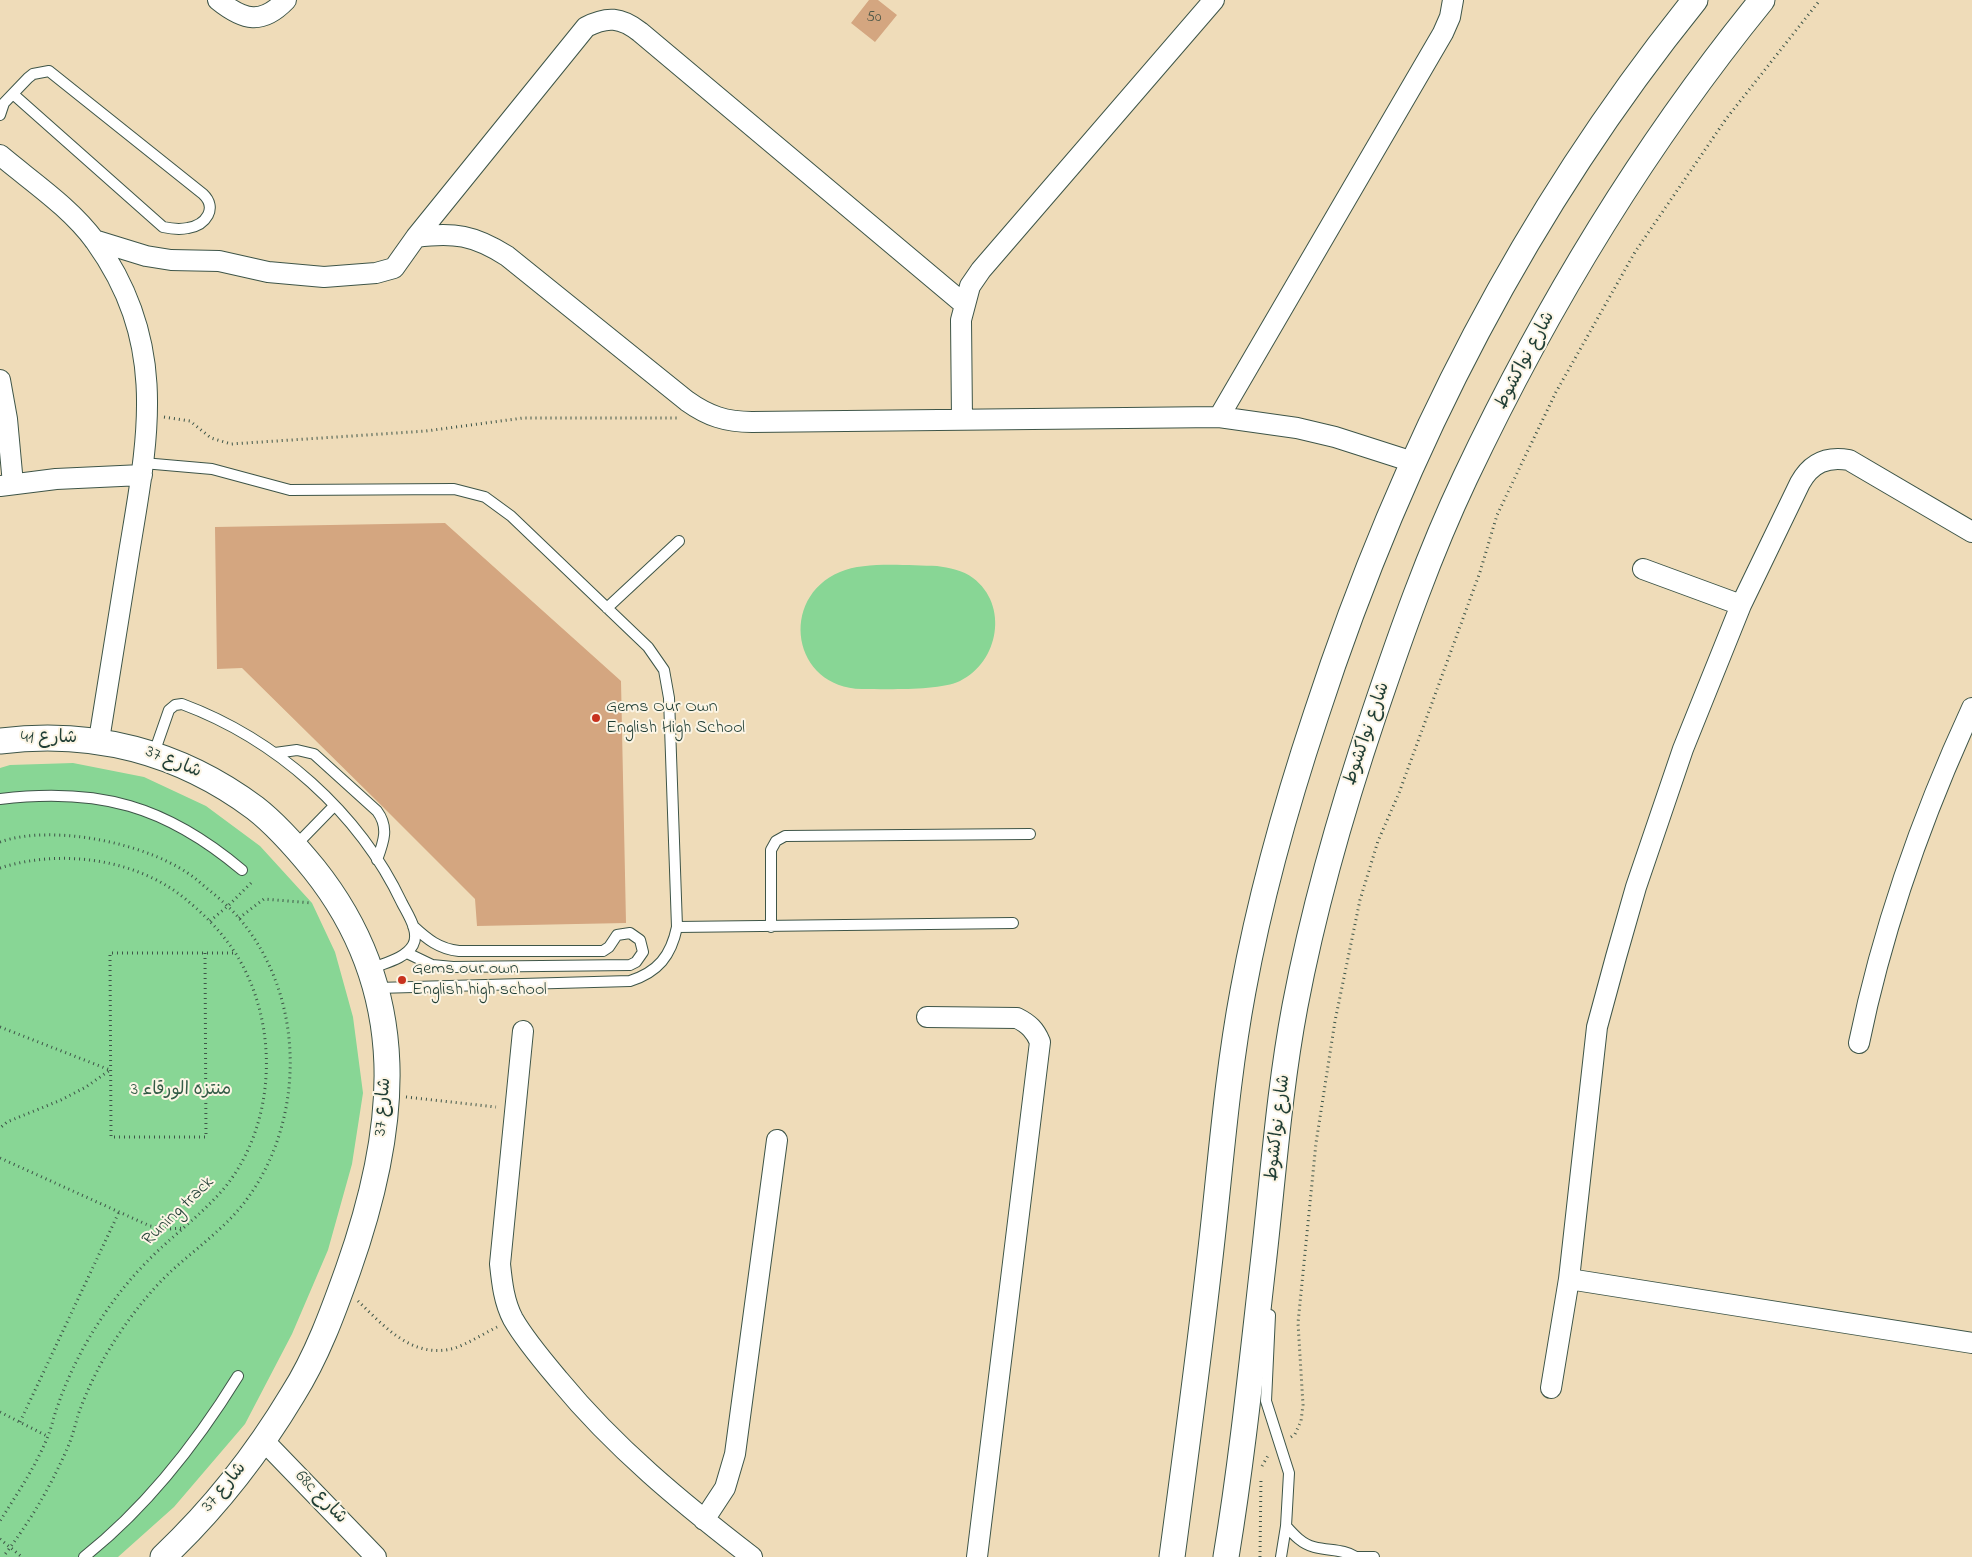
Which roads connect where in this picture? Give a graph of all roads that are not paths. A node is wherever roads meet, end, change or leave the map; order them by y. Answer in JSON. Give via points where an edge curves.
{"nodes":[{"id":1,"x":218,"y":0,"type":"edge"},
{"id":2,"x":286,"y":0,"type":"edge"},
{"id":3,"x":1214,"y":0,"type":"edge"},
{"id":4,"x":1452,"y":0,"type":"edge"},
{"id":5,"x":1695,"y":0,"type":"edge"},
{"id":6,"x":1762,"y":0,"type":"edge"},
{"id":7,"x":13,"y":94,"type":"junction"},
{"id":8,"x":2,"y":103,"type":"edge"},
{"id":9,"x":0,"y":114,"type":"edge"},
{"id":10,"x":0,"y":155,"type":"edge"},
{"id":11,"x":416,"y":237,"type":"junction"},
{"id":12,"x":94,"y":240,"type":"junction"},
{"id":13,"x":964,"y":304,"type":"junction"},
{"id":14,"x":0,"y":380,"type":"edge"},
{"id":15,"x":1219,"y":417,"type":"junction"},
{"id":16,"x":962,"y":418,"type":"junction"},
{"id":17,"x":1413,"y":462,"type":"junction"},
{"id":18,"x":143,"y":469,"type":"junction"},
{"id":19,"x":6,"y":485,"type":"edge"},
{"id":20,"x":1972,"y":532,"type":"edge"},
{"id":21,"x":679,"y":541,"type":"dead end"},
{"id":22,"x":1644,"y":569,"type":"dead end"},
{"id":23,"x":1741,"y":605,"type":"junction"},
{"id":24,"x":607,"y":608,"type":"junction"},
{"id":25,"x":1972,"y":708,"type":"edge"},
{"id":26,"x":99,"y":740,"type":"junction"},
{"id":27,"x":0,"y":741,"type":"edge"},
{"id":28,"x":154,"y":753,"type":"junction"},
{"id":29,"x":275,"y":753,"type":"junction"},
{"id":30,"x":0,"y":799,"type":"edge"},
{"id":31,"x":334,"y":806,"type":"junction"},
{"id":32,"x":1030,"y":834,"type":"dead end"},
{"id":33,"x":296,"y":846,"type":"junction"},
{"id":34,"x":377,"y":860,"type":"junction"},
{"id":35,"x":242,"y":870,"type":"road end"},
{"id":36,"x":1013,"y":923,"type":"dead end"},
{"id":37,"x":413,"y":926,"type":"junction"},
{"id":38,"x":771,"y":926,"type":"junction"},
{"id":39,"x":677,"y":928,"type":"junction"},
{"id":40,"x":407,"y":953,"type":"junction"},
{"id":41,"x":373,"y":978,"type":"junction"},
{"id":42,"x":1299,"y":988,"type":"junction"},
{"id":43,"x":927,"y":1016,"type":"dead end"},
{"id":44,"x":523,"y":1031,"type":"dead end"},
{"id":45,"x":1301,"y":1037,"type":"dead end"},
{"id":46,"x":1859,"y":1043,"type":"dead end"},
{"id":47,"x":777,"y":1140,"type":"dead end"},
{"id":48,"x":1286,"y":1154,"type":"dead end"},
{"id":49,"x":1275,"y":1253,"type":"dead end"},
{"id":50,"x":1569,"y":1278,"type":"junction"},
{"id":51,"x":1271,"y":1300,"type":"dead end"},
{"id":52,"x":1972,"y":1343,"type":"edge"},
{"id":53,"x":238,"y":1376,"type":"dead end"},
{"id":54,"x":1551,"y":1388,"type":"dead end"},
{"id":55,"x":264,"y":1441,"type":"junction"},
{"id":56,"x":1178,"y":1510,"type":"junction"},
{"id":57,"x":704,"y":1520,"type":"junction"},
{"id":58,"x":1286,"y":1526,"type":"junction"},
{"id":59,"x":84,"y":1557,"type":"edge"},
{"id":60,"x":163,"y":1557,"type":"edge"},
{"id":61,"x":376,"y":1557,"type":"edge"},
{"id":62,"x":752,"y":1557,"type":"edge"},
{"id":63,"x":977,"y":1557,"type":"edge"},
{"id":64,"x":1172,"y":1557,"type":"edge"},
{"id":65,"x":1181,"y":1557,"type":"edge"},
{"id":66,"x":1226,"y":1557,"type":"edge"},
{"id":67,"x":1281,"y":1557,"type":"edge"},
{"id":68,"x":1356,"y":1557,"type":"edge"},
{"id":69,"x":1374,"y":1557,"type":"edge"}],
"edges":[{"from":1,"to":2,"type":"street","via":[[235,14],[255,18],[274,12]]},
{"from":3,"to":13,"type":"street","via":[[981,270],[970,286]]},
{"from":4,"to":15,"type":"street","via":[[1450,17],[1443,33]]},
{"from":5,"to":17,"type":"street","via":[[1634,81],[1535,230],[1468,348]]},
{"from":6,"to":42,"type":"street","name":"شارع نواكشوط","via":[[1679,110],[1585,255],[1501,406],[1464,481],[1416,594],[1350,784],[1311,926]]},
{"from":7,"to":7,"type":"lane","via":[[33,74],[49,71],[54,74],[209,199],[209,215],[191,228],[163,227]]},
{"from":7,"to":8,"type":"lane"},
{"from":8,"to":9,"type":"lane"},
{"from":10,"to":12,"type":"street","via":[[73,216]]},
{"from":11,"to":12,"type":"street","via":[[394,268],[376,273],[324,277],[278,273],[219,261],[146,256]]},
{"from":11,"to":13,"type":"street","via":[[586,27],[599,20],[614,18],[640,32]]},
{"from":11,"to":16,"type":"street","via":[[464,235],[488,244],[687,401],[717,418],[752,422]]},
{"from":12,"to":18,"type":"street","via":[[113,268],[139,331],[146,364],[148,416]]},
{"from":13,"to":16,"type":"street","via":[[961,320]]},
{"from":14,"to":19,"type":"street","via":[[7,418]]},
{"from":15,"to":16,"type":"street"},
{"from":15,"to":17,"type":"street","via":[[1297,428]]},
{"from":17,"to":56,"type":"street","via":[[1330,673],[1299,768],[1260,910],[1242,993],[1223,1126],[1210,1264]]},
{"from":18,"to":19,"type":"street"},
{"from":18,"to":24,"type":"lane","via":[[212,469],[290,490],[454,489],[470,492],[499,505]]},
{"from":18,"to":26,"type":"street"},
{"from":20,"to":23,"type":"street","via":[[1860,464],[1826,459],[1806,472],[1800,482]]},
{"from":21,"to":24,"type":"lane"},
{"from":22,"to":23,"type":"street"},
{"from":23,"to":50,"type":"street","via":[[1659,818],[1636,887],[1600,1018]]},
{"from":24,"to":39,"type":"lane","via":[[658,658],[668,684]]},
{"from":25,"to":46,"type":"street","via":[[1896,895]]},
{"from":26,"to":27,"type":"street","name":"شارع 41","via":[[61,737]]},
{"from":26,"to":28,"type":"street","name":"شارع 37"},
{"from":28,"to":29,"type":"lane","via":[[169,710],[182,704],[226,724]]},
{"from":28,"to":33,"type":"street","name":"شارع 37","via":[[194,769],[231,790]]},
{"from":29,"to":31,"type":"lane"},
{"from":29,"to":34,"type":"lane","via":[[297,750],[314,754],[382,817],[385,833]]},
{"from":30,"to":35,"type":"lane","via":[[64,795],[111,801],[147,811],[182,826],[214,846]]},
{"from":31,"to":33,"type":"lane"},
{"from":31,"to":34,"type":"lane"},
{"from":32,"to":38,"type":"lane","via":[[785,836],[776,841],[771,850]]},
{"from":33,"to":41,"type":"street","name":"شارع 37","via":[[332,892],[354,929]]},
{"from":34,"to":37,"type":"lane"},
{"from":36,"to":38,"type":"lane"},
{"from":37,"to":40,"type":"lane","via":[[415,941]]},
{"from":37,"to":40,"type":"lane","via":[[432,943],[459,951],[602,951],[617,935],[630,933],[640,940],[643,952],[641,958],[630,965],[453,967],[432,966]]},
{"from":38,"to":39,"type":"lane"},
{"from":39,"to":41,"type":"lane","via":[[667,956],[657,968],[630,982]]},
{"from":40,"to":41,"type":"lane"},
{"from":41,"to":55,"type":"street","name":"شارع 37","via":[[387,1050],[388,1095],[372,1192],[321,1340],[295,1392]]},
{"from":42,"to":45,"type":"lane","via":[[1304,1015]]},
{"from":42,"to":66,"type":"street","name":"شارع نواكشوط","via":[[1275,1145]]},
{"from":43,"to":63,"type":"street","via":[[1017,1018],[1036,1032],[1040,1042]]},
{"from":44,"to":57,"type":"street","via":[[500,1264],[503,1292],[513,1318],[581,1407],[619,1448]]},
{"from":47,"to":57,"type":"street","via":[[735,1454],[725,1488]]},
{"from":48,"to":49,"type":"lane"},
{"from":50,"to":52,"type":"street"},
{"from":50,"to":54,"type":"street"},
{"from":51,"to":58,"type":"lane","via":[[1266,1401],[1289,1473]]},
{"from":53,"to":59,"type":"lane","via":[[172,1471],[118,1528]]},
{"from":55,"to":60,"type":"street","name":"شارع 37","via":[[224,1494]]},
{"from":55,"to":61,"type":"street","name":"68c شارع"},
{"from":56,"to":64,"type":"street"},
{"from":56,"to":65,"type":"street","via":[[1183,1542]]},
{"from":57,"to":62,"type":"street"},
{"from":58,"to":67,"type":"lane"},
{"from":58,"to":68,"type":"lane","via":[[1314,1547],[1348,1552]]},
{"from":68,"to":69,"type":"lane"}]}
